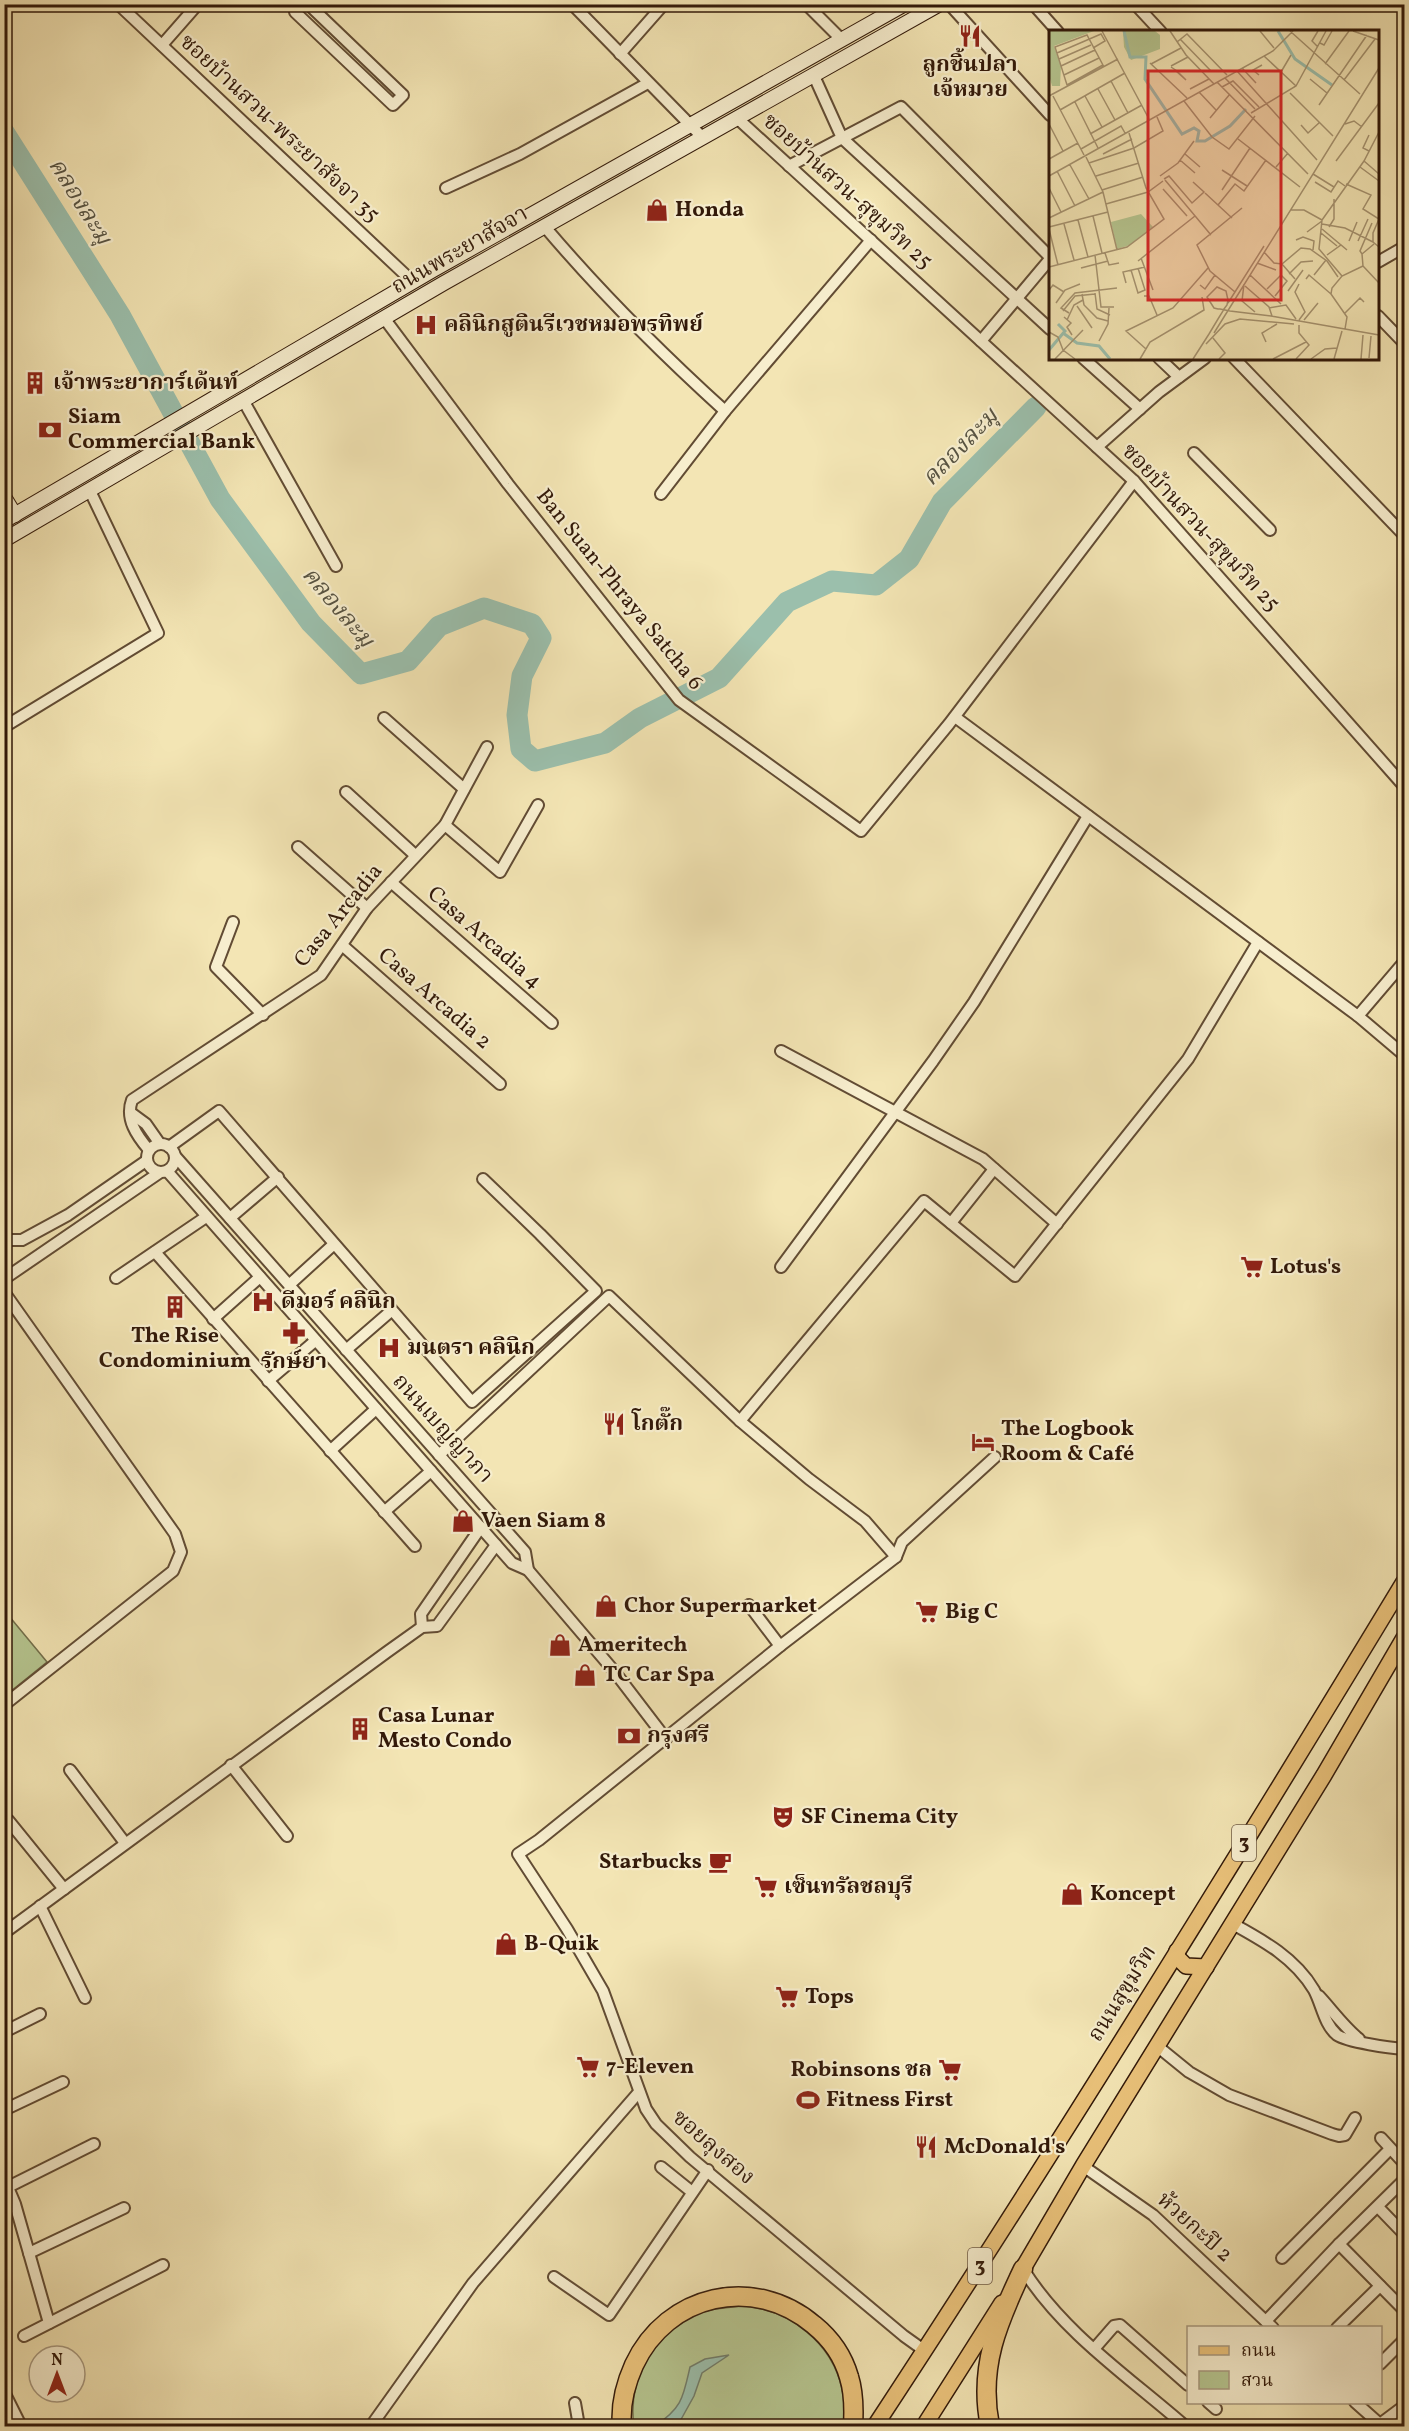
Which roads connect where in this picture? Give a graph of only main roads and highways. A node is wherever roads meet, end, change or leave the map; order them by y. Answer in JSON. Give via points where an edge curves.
{"nodes":[{"id":1,"x":905,"y":4,"type":"edge"},
{"id":2,"x":940,"y":4,"type":"edge"},
{"id":3,"x":472,"y":248,"type":"junction"},
{"id":4,"x":482,"y":262,"type":"junction"},
{"id":5,"x":4,"y":497,"type":"edge"},
{"id":6,"x":10,"y":518,"type":"edge"},
{"id":7,"x":4,"y":540,"type":"edge"},
{"id":8,"x":1404,"y":1582,"type":"edge"},
{"id":9,"x":1404,"y":1638,"type":"edge"},
{"id":10,"x":1177,"y":1951,"type":"junction"},
{"id":11,"x":1206,"y":1967,"type":"junction"},
{"id":12,"x":1023,"y":2269,"type":"junction"},
{"id":13,"x":622,"y":2427,"type":"edge"},
{"id":14,"x":853,"y":2427,"type":"edge"},
{"id":15,"x":875,"y":2427,"type":"edge"},
{"id":16,"x":924,"y":2427,"type":"edge"},
{"id":17,"x":990,"y":2427,"type":"edge"}],
"edges":[{"from":1,"to":3,"type":"main road","name":"ถนนพระยาสัจจา"},
{"from":2,"to":4,"type":"main road","name":"ถนนพระยาสัจจา"},
{"from":3,"to":4,"type":"main road"},
{"from":3,"to":6,"type":"main road","name":"ถนนพระยาสัจจา"},
{"from":4,"to":7,"type":"main road","name":"ถนนพระยาสัจจา"},
{"from":5,"to":6,"type":"main road"},
{"from":8,"to":10,"type":"main road","name":"ถนนสุขุมวิท","number":"3"},
{"from":9,"to":11,"type":"main road","number":"3"},
{"from":10,"to":11,"type":"main road","via":[[1186,1966]]},
{"from":10,"to":15,"type":"main road","name":"ถนนสุขุมวิท","number":"3"},
{"from":11,"to":12,"type":"main road","number":"3"},
{"from":12,"to":16,"type":"main road","number":"3"},
{"from":12,"to":17,"type":"highway","via":[[996,2327],[991,2349],[985,2402]]},
{"from":13,"to":14,"type":"highway","via":[[622,2400],[628,2376],[656,2331],[672,2317],[703,2301],[748,2296],[775,2302],[799,2314],[832,2343],[850,2377]]}]}
